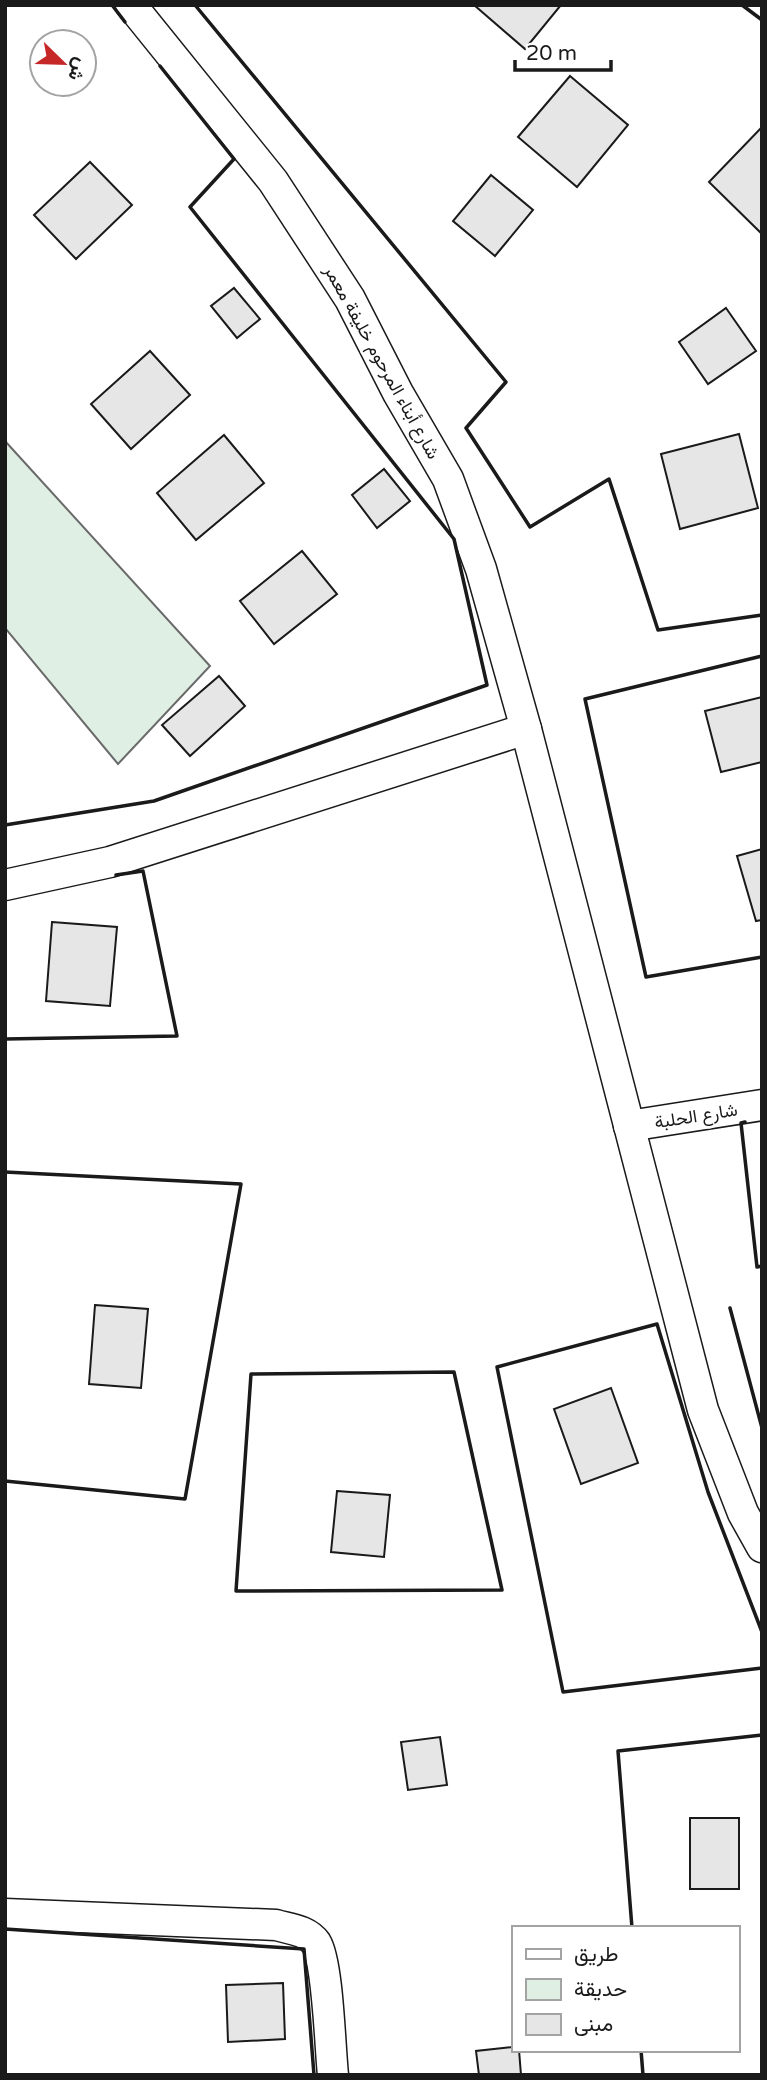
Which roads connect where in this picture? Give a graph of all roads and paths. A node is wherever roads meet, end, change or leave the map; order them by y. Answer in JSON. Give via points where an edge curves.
{"nodes":[{"id":1,"x":131,"y":5,"type":"edge"},
{"id":2,"x":526,"y":729,"type":"junction"},
{"id":3,"x":5,"y":885,"type":"edge"},
{"id":4,"x":762,"y":1105,"type":"edge"},
{"id":5,"x":629,"y":1126,"type":"junction"},
{"id":6,"x":762,"y":1547,"type":"edge"},
{"id":7,"x":5,"y":1914,"type":"edge"},
{"id":8,"x":333,"y":2075,"type":"edge"}],
"edges":[{"from":1,"to":2,"type":"street","name":"شارع أبناء المرحوم خليفة معمر","via":[[273,181],[350,299],[448,480],[481,569]]},
{"from":2,"to":3,"type":"street","via":[[110,862]]},
{"from":2,"to":5,"type":"street","name":"شارع أبناء المرحوم خليفة معمر"},
{"from":4,"to":5,"type":"street","name":"شارع الحلبة"},
{"from":5,"to":6,"type":"street","name":"شارع أبناء المرحوم خليفة معمر","via":[[703,1410],[743,1513]]},
{"from":7,"to":8,"type":"street","via":[[276,1925],[302,1931],[315,1942],[323,1961]]}]}
